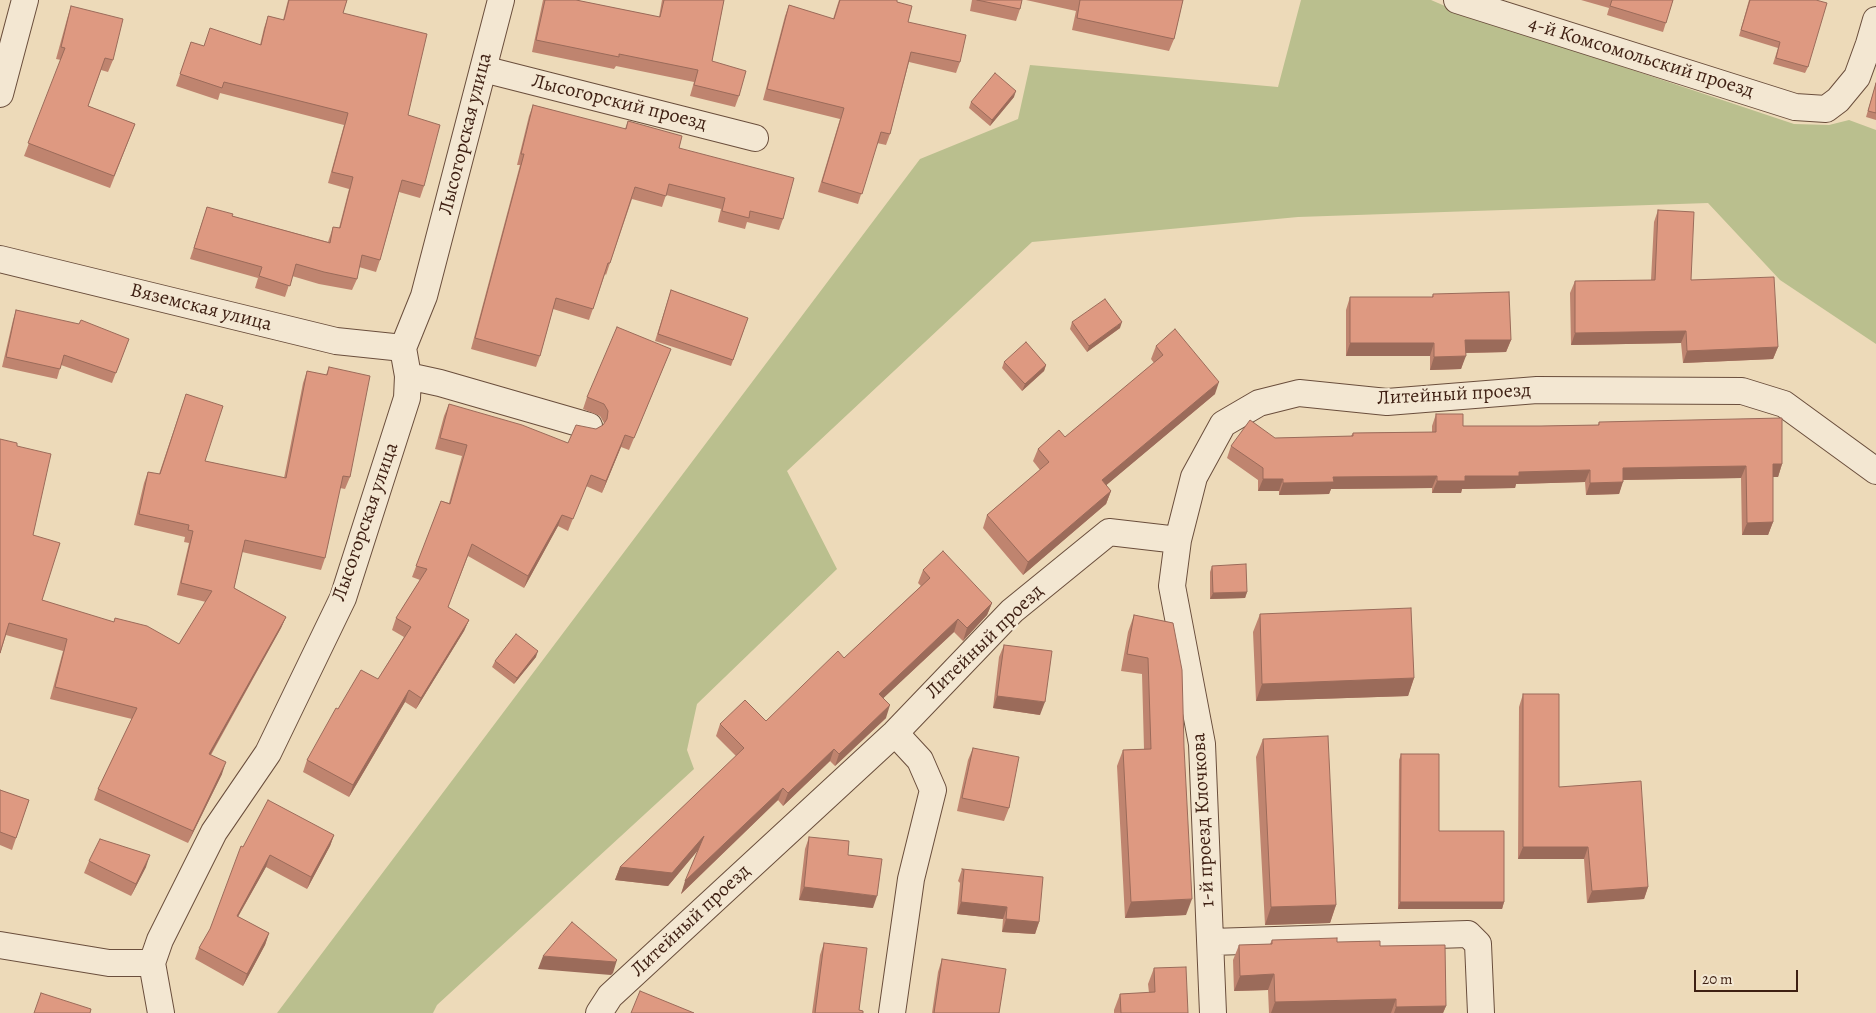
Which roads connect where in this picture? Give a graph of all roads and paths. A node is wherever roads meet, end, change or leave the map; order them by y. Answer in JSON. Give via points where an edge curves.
{"nodes":[{"id":1,"x":25,"y":0,"type":"edge"},
{"id":2,"x":501,"y":0,"type":"edge"},
{"id":3,"x":1457,"y":0,"type":"edge"},
{"id":4,"x":1876,"y":20,"type":"edge"},
{"id":5,"x":483,"y":69,"type":"junction"},
{"id":6,"x":0,"y":94,"type":"edge"},
{"id":7,"x":755,"y":138,"type":"dead end"},
{"id":8,"x":0,"y":259,"type":"edge"},
{"id":9,"x":403,"y":348,"type":"junction"},
{"id":10,"x":408,"y":376,"type":"junction"},
{"id":11,"x":589,"y":426,"type":"edge"},
{"id":12,"x":1876,"y":471,"type":"edge"},
{"id":13,"x":1178,"y":540,"type":"junction"},
{"id":14,"x":895,"y":732,"type":"junction"},
{"id":15,"x":1211,"y":942,"type":"junction"},
{"id":16,"x":0,"y":945,"type":"edge"},
{"id":17,"x":152,"y":963,"type":"junction"},
{"id":18,"x":161,"y":1013,"type":"edge"},
{"id":19,"x":599,"y":1013,"type":"edge"},
{"id":20,"x":892,"y":1013,"type":"edge"},
{"id":21,"x":1213,"y":1013,"type":"edge"},
{"id":22,"x":1481,"y":1013,"type":"edge"}],
"edges":[{"from":1,"to":6,"type":"street"},
{"from":2,"to":5,"type":"street","name":"Лысогорская улица"},
{"from":3,"to":4,"type":"street","name":"4-й Комсомольский проезд","via":[[1795,107],[1826,109],[1857,77]]},
{"from":5,"to":7,"type":"street","name":"Лысогорский проезд"},
{"from":5,"to":9,"type":"street","name":"Лысогорская улица","via":[[424,296]]},
{"from":8,"to":9,"type":"street","name":"Вяземская улица","via":[[336,341]]},
{"from":9,"to":10,"type":"street","name":"Лысогорская улица"},
{"from":10,"to":11,"type":"street"},
{"from":10,"to":17,"type":"street","name":"Лысогорская улица","via":[[407,398],[343,598],[268,753],[214,832],[160,940]]},
{"from":12,"to":13,"type":"street","name":"Литейный проезд","via":[[1784,404],[1742,391],[1537,390],[1387,402],[1299,392],[1259,403],[1223,424],[1194,476]]},
{"from":13,"to":14,"type":"street","name":"Литейный проезд","via":[[1109,532],[1012,610]]},
{"from":13,"to":15,"type":"street","name":"1-й проезд Клочкова","via":[[1172,586],[1202,744]]},
{"from":14,"to":19,"type":"street","name":"Литейный проезд","via":[[610,996]]},
{"from":14,"to":20,"type":"street","via":[[920,760],[933,790],[911,879]]},
{"from":15,"to":21,"type":"street","name":"1-й проезд Клочкова"},
{"from":15,"to":22,"type":"street","via":[[1468,934],[1478,944]]},
{"from":16,"to":17,"type":"street","via":[[109,963]]},
{"from":17,"to":18,"type":"street","name":"Лысогорская улица"}]}
